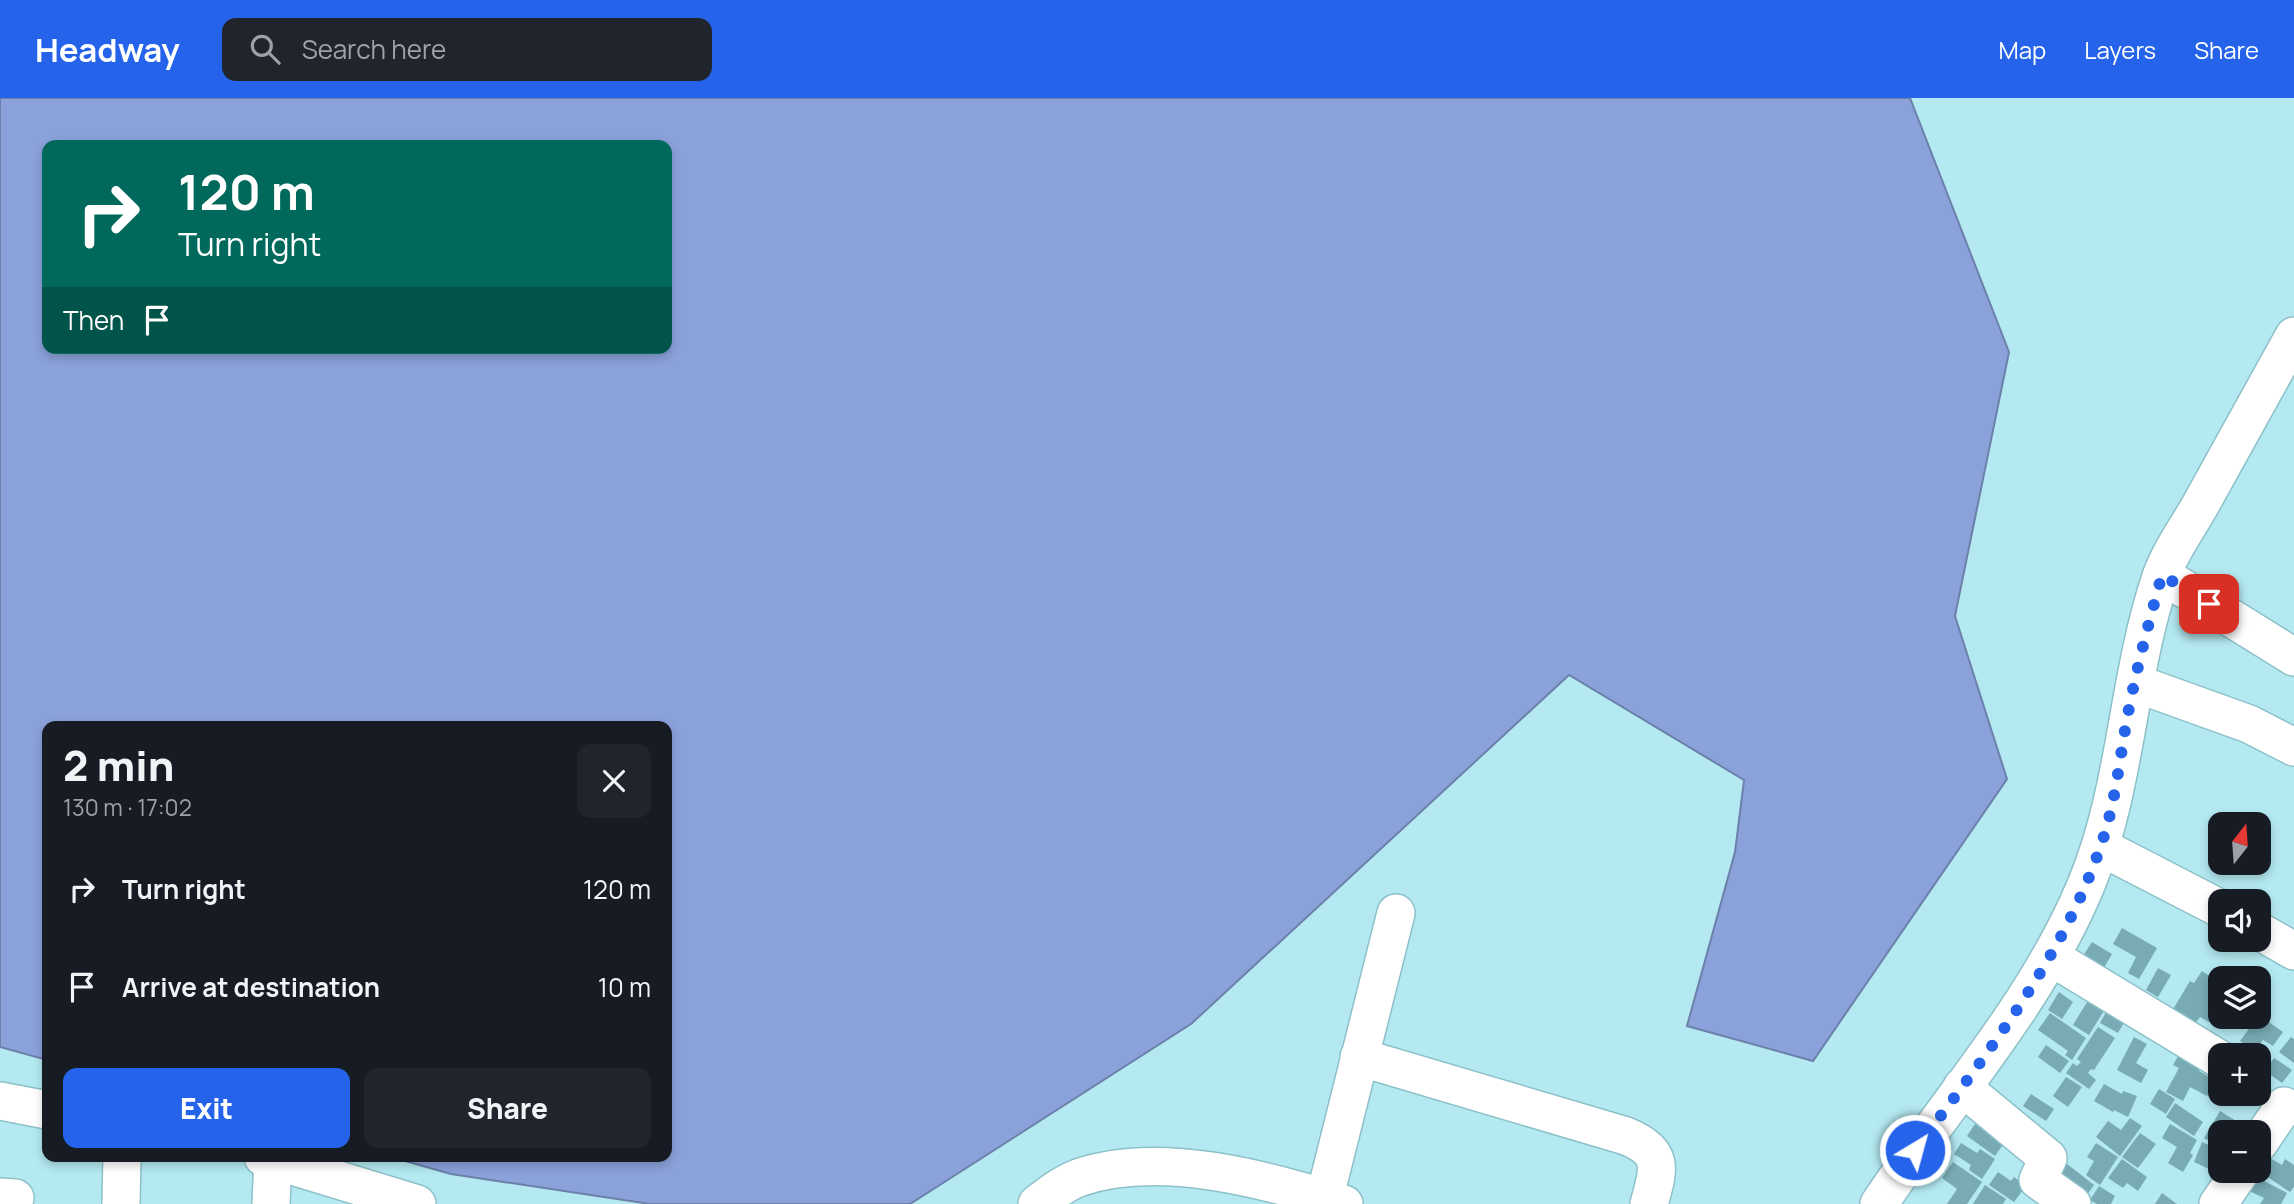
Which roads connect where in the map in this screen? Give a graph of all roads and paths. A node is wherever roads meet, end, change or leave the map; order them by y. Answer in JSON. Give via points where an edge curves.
{"nodes":[{"id":1,"x":2294,"y":335,"type":"edge"},
{"id":2,"x":2162,"y":575,"type":"junction"},
{"id":3,"x":2289,"y":644,"type":"edge"},
{"id":4,"x":2135,"y":682,"type":"junction"},
{"id":5,"x":2294,"y":747,"type":"edge"},
{"id":6,"x":2101,"y":847,"type":"junction"},
{"id":7,"x":2208,"y":902,"type":"edge"},
{"id":8,"x":1396,"y":913,"type":"dead end"},
{"id":9,"x":2271,"y":938,"type":"edge"},
{"id":10,"x":2294,"y":951,"type":"edge"},
{"id":11,"x":2051,"y":957,"type":"junction"},
{"id":12,"x":2208,"y":1052,"type":"edge"},
{"id":13,"x":1359,"y":1058,"type":"junction"},
{"id":14,"x":1962,"y":1087,"type":"junction"},
{"id":15,"x":0,"y":1101,"type":"edge"},
{"id":16,"x":2279,"y":1103,"type":"edge"},
{"id":17,"x":42,"y":1109,"type":"edge"},
{"id":18,"x":2270,"y":1120,"type":"edge"},
{"id":19,"x":122,"y":1162,"type":"edge"},
{"id":20,"x":268,"y":1162,"type":"edge"},
{"id":21,"x":281,"y":1162,"type":"edge"},
{"id":22,"x":2233,"y":1183,"type":"edge"},
{"id":23,"x":1330,"y":1202,"type":"edge"},
{"id":24,"x":1880,"y":1203,"type":"edge"},
{"id":25,"x":121,"y":1204,"type":"edge"},
{"id":26,"x":271,"y":1204,"type":"edge"},
{"id":27,"x":413,"y":1204,"type":"edge"},
{"id":28,"x":1037,"y":1204,"type":"edge"},
{"id":29,"x":1649,"y":1204,"type":"edge"},
{"id":30,"x":2072,"y":1204,"type":"edge"},
{"id":31,"x":2218,"y":1204,"type":"edge"}],
"edges":[{"from":1,"to":2,"type":"street"},
{"from":2,"to":3,"type":"street"},
{"from":2,"to":4,"type":"street"},
{"from":4,"to":5,"type":"street","via":[[2249,724]]},
{"from":4,"to":6,"type":"street"},
{"from":6,"to":7,"type":"street"},
{"from":6,"to":11,"type":"street"},
{"from":8,"to":13,"type":"street"},
{"from":9,"to":10,"type":"street"},
{"from":11,"to":12,"type":"street"},
{"from":11,"to":14,"type":"street"},
{"from":13,"to":23,"type":"street"},
{"from":13,"to":29,"type":"street","via":[[1643,1143],[1657,1166]]},
{"from":14,"to":24,"type":"street"},
{"from":14,"to":30,"type":"street","via":[[2048,1157],[2038,1180]]},
{"from":15,"to":17,"type":"street"},
{"from":16,"to":18,"type":"street"},
{"from":19,"to":25,"type":"street"},
{"from":20,"to":26,"type":"street"},
{"from":21,"to":27,"type":"street"},
{"from":22,"to":31,"type":"street"},
{"from":23,"to":28,"type":"street","via":[[1258,1179],[1147,1167],[1112,1169],[1080,1178]]}]}
